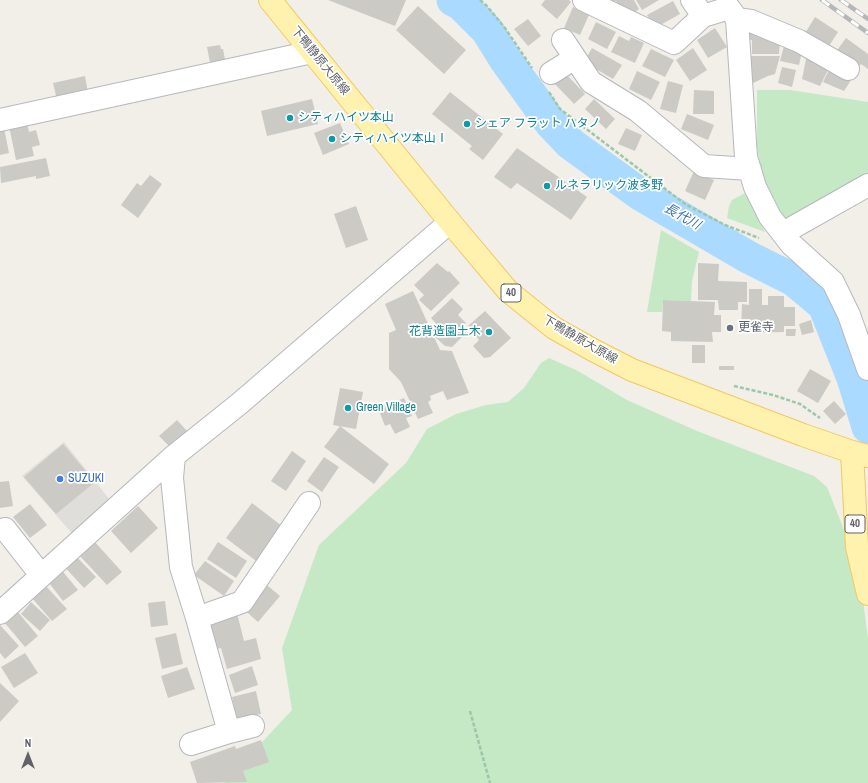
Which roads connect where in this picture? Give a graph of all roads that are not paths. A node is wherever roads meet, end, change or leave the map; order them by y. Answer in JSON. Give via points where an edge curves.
{"nodes":[{"id":1,"x":270,"y":0,"type":"edge"},
{"id":2,"x":584,"y":0,"type":"edge"},
{"id":3,"x":697,"y":8,"type":"edge"},
{"id":4,"x":737,"y":19,"type":"junction"},
{"id":5,"x":563,"y":40,"type":"dead end"},
{"id":6,"x":312,"y":52,"type":"junction"},
{"id":7,"x":575,"y":58,"type":"junction"},
{"id":8,"x":848,"y":69,"type":"dead end"},
{"id":9,"x":544,"y":78,"type":"road end"},
{"id":10,"x":0,"y":120,"type":"edge"},
{"id":11,"x":750,"y":169,"type":"junction"},
{"id":12,"x":868,"y":185,"type":"edge"},
{"id":13,"x":450,"y":222,"type":"junction"},
{"id":14,"x":772,"y":236,"type":"junction"},
{"id":15,"x":868,"y":369,"type":"edge"},
{"id":16,"x":861,"y":454,"type":"edge"},
{"id":17,"x":174,"y":456,"type":"junction"},
{"id":18,"x":309,"y":503,"type":"dead end"},
{"id":19,"x":5,"y":529,"type":"dead end"},
{"id":20,"x":41,"y":575,"type":"junction"},
{"id":21,"x":868,"y":594,"type":"edge"},
{"id":22,"x":0,"y":613,"type":"edge"},
{"id":23,"x":197,"y":618,"type":"junction"},
{"id":24,"x":253,"y":726,"type":"dead end"},
{"id":25,"x":229,"y":732,"type":"junction"},
{"id":26,"x":191,"y":744,"type":"dead end"}],
"edges":[{"from":1,"to":6,"type":"main road","name":"下鴨静原大原線","number":"40"},
{"from":2,"to":3,"type":"street","via":[[674,43]]},
{"from":3,"to":4,"type":"street","via":[[729,8]]},
{"from":4,"to":8,"type":"street","via":[[752,21],[799,41]]},
{"from":4,"to":11,"type":"street","via":[[746,157]]},
{"from":5,"to":7,"type":"street"},
{"from":6,"to":10,"type":"street"},
{"from":6,"to":13,"type":"main road","name":"下鴨静原大原線","number":"40"},
{"from":7,"to":9,"type":"street"},
{"from":7,"to":11,"type":"street","via":[[591,82],[638,111],[704,166]]},
{"from":11,"to":14,"type":"street","via":[[770,217]]},
{"from":12,"to":14,"type":"street"},
{"from":13,"to":16,"type":"main road","name":"下鴨静原大原線","number":"40","via":[[508,291],[561,332],[632,370],[803,435]]},
{"from":13,"to":17,"type":"street","via":[[239,404]]},
{"from":14,"to":15,"type":"street","via":[[791,244],[833,282],[849,315]]},
{"from":16,"to":21,"type":"main road","name":"下鴨静原大原線","number":"40","via":[[857,547]]},
{"from":17,"to":20,"type":"street"},
{"from":17,"to":23,"type":"street","via":[[172,478],[181,567]]},
{"from":18,"to":23,"type":"street","via":[[242,602]]},
{"from":19,"to":20,"type":"street"},
{"from":20,"to":22,"type":"street"},
{"from":23,"to":25,"type":"street"},
{"from":24,"to":25,"type":"street"},
{"from":25,"to":26,"type":"street"}]}
